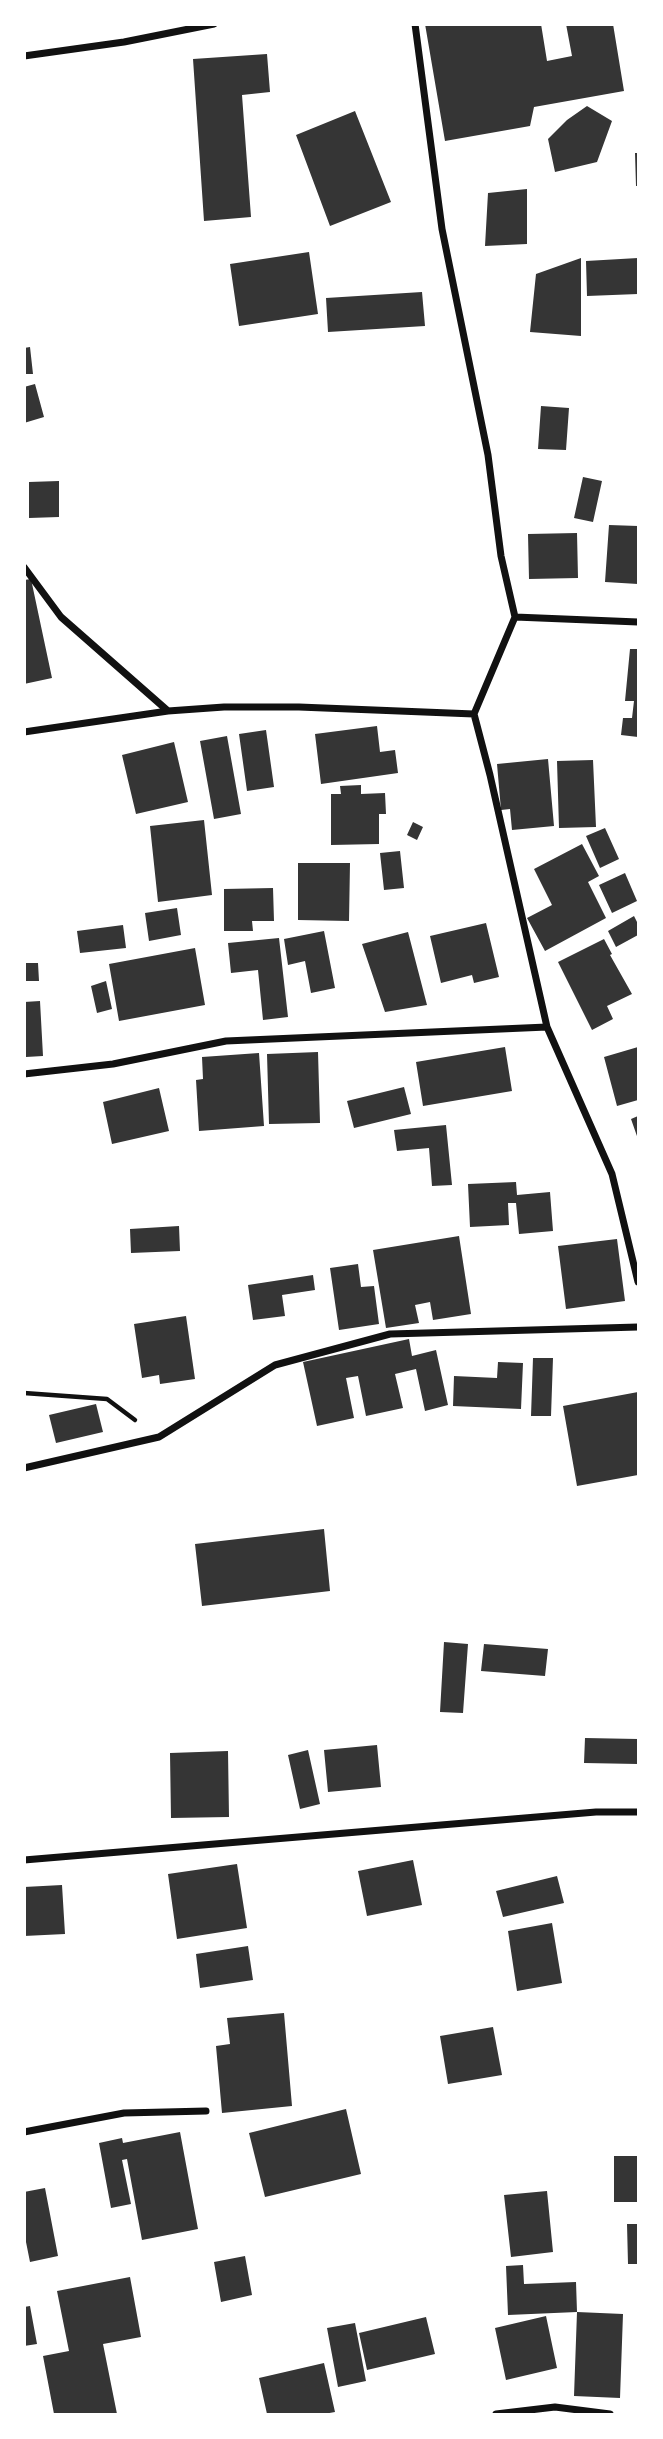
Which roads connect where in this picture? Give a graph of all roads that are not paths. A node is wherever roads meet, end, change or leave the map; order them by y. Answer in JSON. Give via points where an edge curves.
{"nodes":[{"id":1,"x":214,"y":24,"type":"edge"},
{"id":2,"x":415,"y":24,"type":"edge"},
{"id":3,"x":24,"y":56,"type":"edge"},
{"id":4,"x":25,"y":569,"type":"edge"},
{"id":5,"x":515,"y":617,"type":"junction"},
{"id":6,"x":639,"y":622,"type":"edge"},
{"id":7,"x":168,"y":711,"type":"junction"},
{"id":8,"x":474,"y":714,"type":"junction"},
{"id":9,"x":24,"y":732,"type":"edge"},
{"id":10,"x":547,"y":1027,"type":"junction"},
{"id":11,"x":24,"y":1073,"type":"edge"},
{"id":12,"x":639,"y":1282,"type":"edge"},
{"id":13,"x":639,"y":1327,"type":"edge"},
{"id":14,"x":24,"y":1468,"type":"edge"},
{"id":15,"x":639,"y":1812,"type":"edge"},
{"id":16,"x":24,"y":1860,"type":"edge"},
{"id":17,"x":206,"y":2111,"type":"dead end"},
{"id":18,"x":24,"y":2132,"type":"edge"},
{"id":19,"x":496,"y":2414,"type":"edge"},
{"id":20,"x":610,"y":2414,"type":"edge"}],
"edges":[{"from":1,"to":3,"type":"street"},
{"from":2,"to":5,"type":"street","via":[[442,229],[488,454],[501,556]]},
{"from":4,"to":7,"type":"street","via":[[61,617]]},
{"from":5,"to":6,"type":"street"},
{"from":5,"to":8,"type":"street"},
{"from":7,"to":8,"type":"street","via":[[299,707]]},
{"from":7,"to":9,"type":"street"},
{"from":8,"to":10,"type":"street"},
{"from":10,"to":11,"type":"street","via":[[226,1041],[113,1064]]},
{"from":10,"to":12,"type":"street","via":[[612,1174]]},
{"from":13,"to":14,"type":"street","via":[[390,1334],[275,1365],[159,1437]]},
{"from":15,"to":16,"type":"street"},
{"from":17,"to":18,"type":"street","via":[[124,2113]]},
{"from":19,"to":20,"type":"street","via":[[555,2407]]}]}
